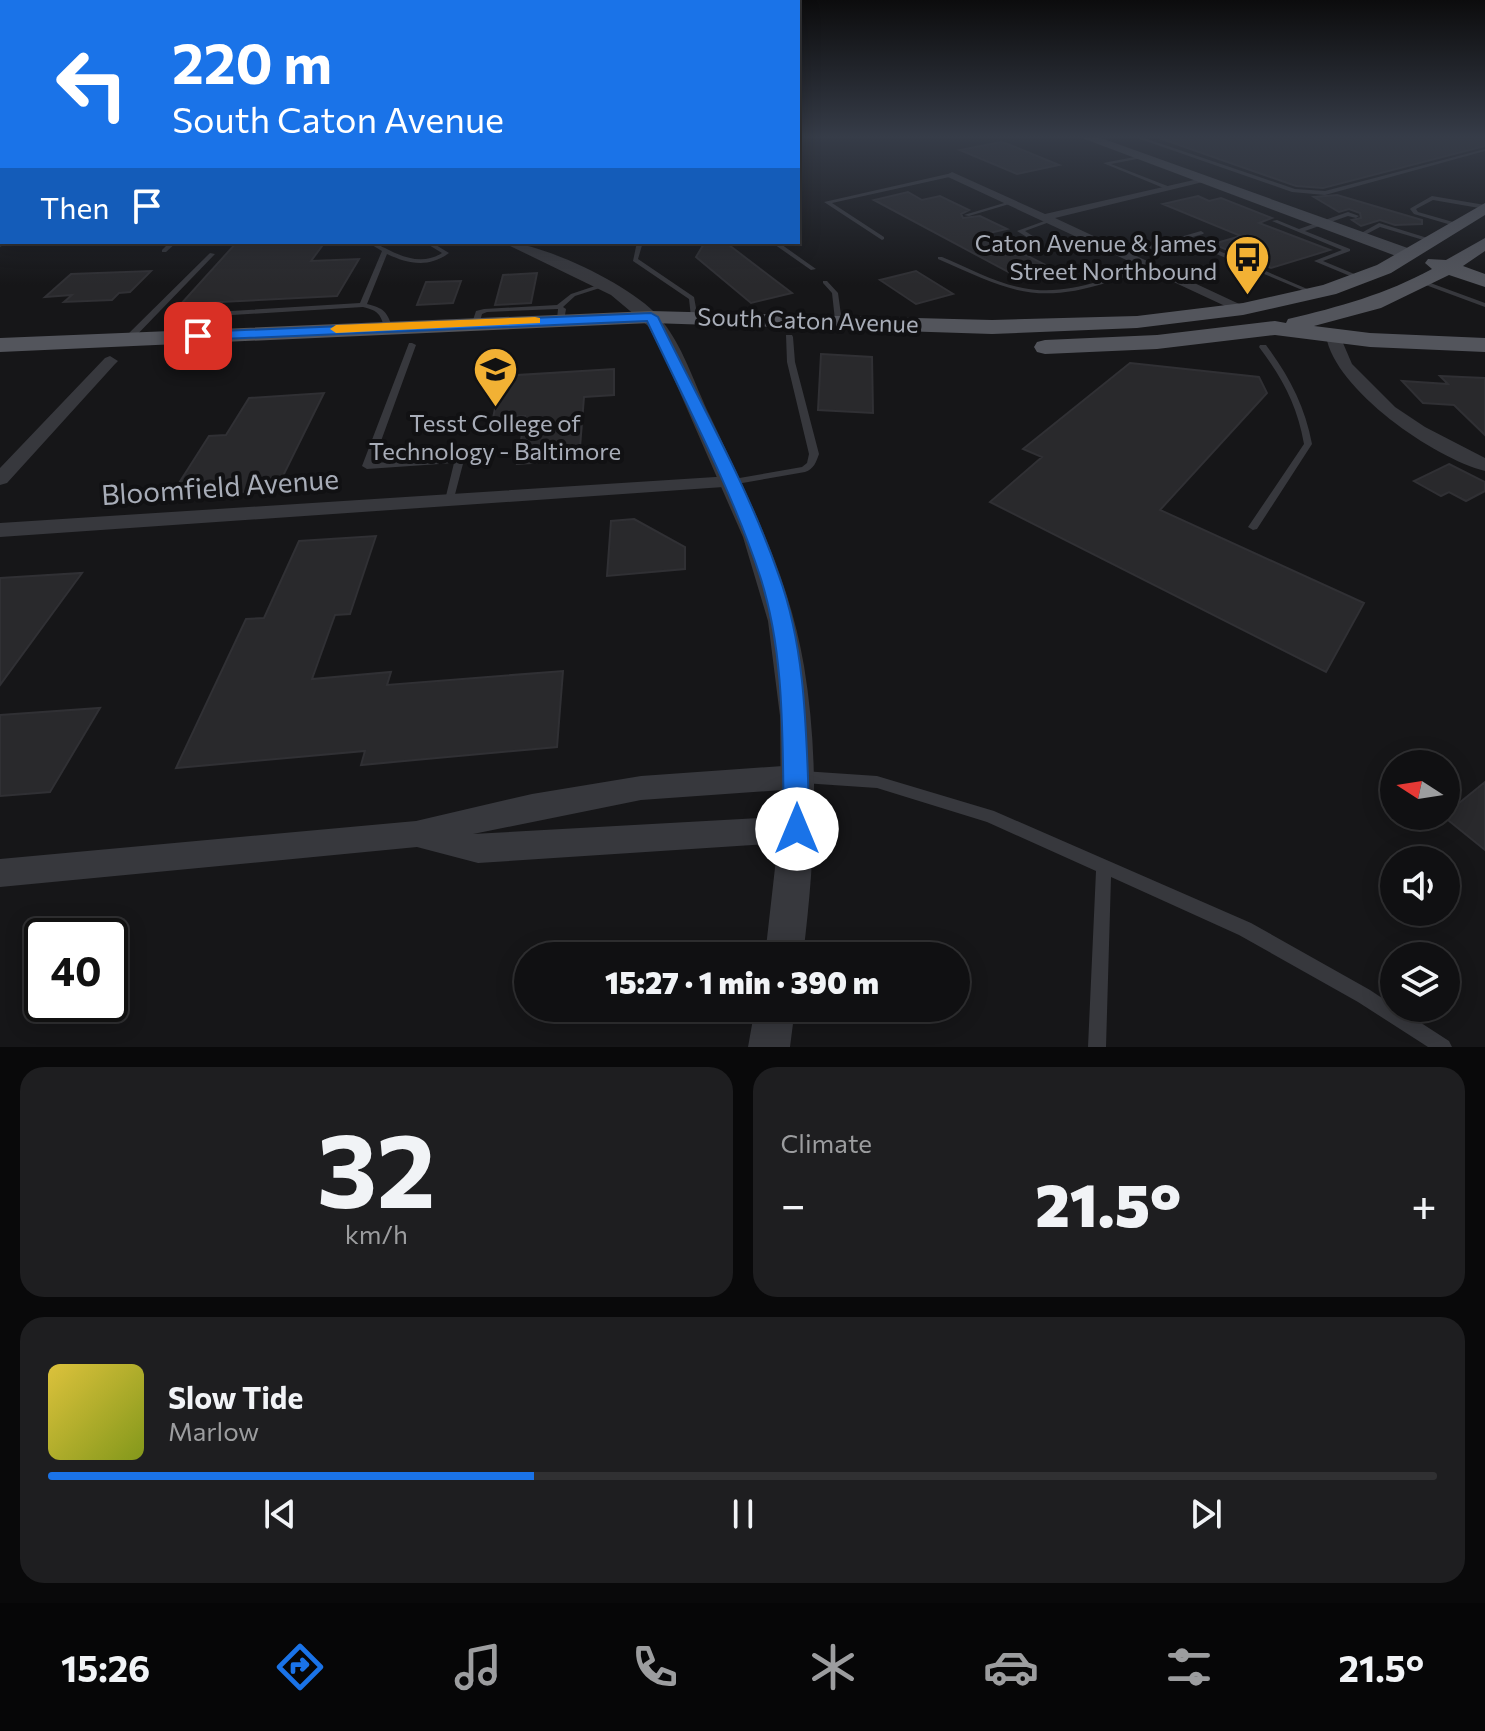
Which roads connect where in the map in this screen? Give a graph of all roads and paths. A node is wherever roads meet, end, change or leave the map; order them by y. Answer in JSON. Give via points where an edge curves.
{"nodes":[{"id":1,"x":897,"y":187,"type":"edge"},
{"id":2,"x":979,"y":187,"type":"edge"},
{"id":3,"x":1165,"y":187,"type":"edge"},
{"id":4,"x":1172,"y":187,"type":"edge"},
{"id":5,"x":1224,"y":187,"type":"edge"},
{"id":6,"x":1282,"y":187,"type":"edge"},
{"id":7,"x":1348,"y":187,"type":"edge"},
{"id":8,"x":1168,"y":188,"type":"junction"},
{"id":9,"x":1013,"y":202,"type":"junction"},
{"id":10,"x":1485,"y":207,"type":"edge"},
{"id":11,"x":967,"y":215,"type":"dead end"},
{"id":12,"x":1356,"y":216,"type":"dead end"},
{"id":13,"x":1049,"y":218,"type":"junction"},
{"id":14,"x":1275,"y":221,"type":"dead end"},
{"id":15,"x":1324,"y":224,"type":"junction"},
{"id":16,"x":1458,"y":225,"type":"junction"},
{"id":17,"x":1299,"y":231,"type":"junction"},
{"id":18,"x":1201,"y":233,"type":"dead end"},
{"id":19,"x":1359,"y":236,"type":"junction"},
{"id":20,"x":882,"y":238,"type":"dead end"},
{"id":21,"x":1183,"y":238,"type":"junction"},
{"id":22,"x":1432,"y":241,"type":"junction"},
{"id":23,"x":1040,"y":243,"type":"dead end"},
{"id":24,"x":1485,"y":243,"type":"edge"},
{"id":25,"x":172,"y":244,"type":"edge"},
{"id":26,"x":373,"y":244,"type":"edge"},
{"id":27,"x":430,"y":244,"type":"edge"},
{"id":28,"x":513,"y":244,"type":"edge"},
{"id":29,"x":639,"y":244,"type":"edge"},
{"id":30,"x":777,"y":244,"type":"edge"},
{"id":31,"x":164,"y":251,"type":"dead end"},
{"id":32,"x":385,"y":251,"type":"junction"},
{"id":33,"x":212,"y":254,"type":"dead end"},
{"id":34,"x":1125,"y":254,"type":"junction"},
{"id":35,"x":1410,"y":255,"type":"junction"},
{"id":36,"x":940,"y":258,"type":"dead end"},
{"id":37,"x":1152,"y":266,"type":"junction"},
{"id":38,"x":1449,"y":268,"type":"junction"},
{"id":39,"x":813,"y":269,"type":"dead end"},
{"id":40,"x":1362,"y":279,"type":"junction"},
{"id":41,"x":1485,"y":281,"type":"edge"},
{"id":42,"x":825,"y":282,"type":"dead end"},
{"id":43,"x":1425,"y":283,"type":"junction"},
{"id":44,"x":604,"y":285,"type":"junction"},
{"id":45,"x":1316,"y":294,"type":"junction"},
{"id":46,"x":363,"y":305,"type":"junction"},
{"id":47,"x":1485,"y":305,"type":"edge"},
{"id":48,"x":1243,"y":309,"type":"junction"},
{"id":49,"x":560,"y":313,"type":"junction"},
{"id":50,"x":695,"y":317,"type":"junction"},
{"id":51,"x":839,"y":320,"type":"junction"},
{"id":52,"x":656,"y":326,"type":"junction"},
{"id":53,"x":388,"y":327,"type":"junction"},
{"id":54,"x":166,"y":337,"type":"junction"},
{"id":55,"x":789,"y":337,"type":"junction"},
{"id":56,"x":1269,"y":338,"type":"junction"},
{"id":57,"x":128,"y":339,"type":"junction"},
{"id":58,"x":1334,"y":343,"type":"junction"},
{"id":59,"x":0,"y":345,"type":"edge"},
{"id":60,"x":412,"y":345,"type":"junction"},
{"id":61,"x":1485,"y":345,"type":"edge"},
{"id":62,"x":1485,"y":356,"type":"edge"},
{"id":63,"x":110,"y":361,"type":"junction"},
{"id":64,"x":0,"y":366,"type":"edge"},
{"id":65,"x":1485,"y":465,"type":"edge"},
{"id":66,"x":0,"y":479,"type":"edge"},
{"id":67,"x":731,"y":482,"type":"junction"},
{"id":68,"x":450,"y":500,"type":"junction"},
{"id":69,"x":1253,"y":527,"type":"dead end"},
{"id":70,"x":0,"y":530,"type":"edge"},
{"id":71,"x":797,"y":777,"type":"junction"},
{"id":72,"x":797,"y":829,"type":"junction"},
{"id":73,"x":416,"y":834,"type":"junction"},
{"id":74,"x":1104,"y":867,"type":"junction"},
{"id":75,"x":0,"y":873,"type":"edge"},
{"id":76,"x":785,"y":942,"type":"edge"},
{"id":77,"x":773,"y":1022,"type":"edge"},
{"id":78,"x":769,"y":1047,"type":"edge"},
{"id":79,"x":1097,"y":1047,"type":"edge"},
{"id":80,"x":1443,"y":1047,"type":"edge"}],
"edges":[{"from":1,"to":20,"type":"lane","via":[[827,202]]},
{"from":2,"to":9,"type":"street"},
{"from":3,"to":8,"type":"lane"},
{"from":4,"to":8,"type":"street"},
{"from":5,"to":15,"type":"main road"},
{"from":6,"to":7,"type":"lane","via":[[1312,194]]},
{"from":8,"to":13,"type":"street"},
{"from":9,"to":11,"type":"lane"},
{"from":9,"to":13,"type":"street"},
{"from":10,"to":16,"type":"main road"},
{"from":10,"to":16,"type":"lane","via":[[1432,198],[1413,209],[1414,216]]},
{"from":12,"to":15,"type":"lane"},
{"from":13,"to":23,"type":"lane","via":[[1020,231]]},
{"from":13,"to":34,"type":"street"},
{"from":14,"to":17,"type":"lane"},
{"from":15,"to":17,"type":"lane"},
{"from":15,"to":19,"type":"main road"},
{"from":16,"to":22,"type":"main road"},
{"from":17,"to":40,"type":"lane","via":[[1348,250],[1317,261]]},
{"from":18,"to":21,"type":"lane"},
{"from":19,"to":22,"type":"lane","via":[[1379,225]]},
{"from":19,"to":35,"type":"main road"},
{"from":21,"to":34,"type":"lane"},
{"from":21,"to":45,"type":"lane"},
{"from":22,"to":35,"type":"main road"},
{"from":24,"to":38,"type":"main road"},
{"from":25,"to":31,"type":"lane"},
{"from":26,"to":32,"type":"lane"},
{"from":27,"to":32,"type":"lane","via":[[446,253],[441,258],[402,261]]},
{"from":28,"to":44,"type":"street"},
{"from":29,"to":50,"type":"lane","via":[[635,260],[692,298]]},
{"from":30,"to":39,"type":"lane"},
{"from":32,"to":46,"type":"lane"},
{"from":33,"to":57,"type":"lane"},
{"from":34,"to":37,"type":"street"},
{"from":35,"to":38,"type":"main road"},
{"from":35,"to":40,"type":"main road"},
{"from":36,"to":37,"type":"lane","via":[[1008,287],[1034,292],[1064,292]]},
{"from":37,"to":48,"type":"street"},
{"from":38,"to":41,"type":"main road"},
{"from":38,"to":43,"type":"main road"},
{"from":40,"to":45,"type":"main road"},
{"from":42,"to":51,"type":"lane","via":[[835,293]]},
{"from":43,"to":47,"type":"lane"},
{"from":43,"to":56,"type":"main road"},
{"from":44,"to":49,"type":"lane","via":[[573,295]]},
{"from":44,"to":52,"type":"street"},
{"from":45,"to":48,"type":"main road"},
{"from":46,"to":53,"type":"lane","via":[[385,315]]},
{"from":46,"to":54,"type":"lane","via":[[199,315]]},
{"from":48,"to":51,"type":"main road","name":"South Caton Avenue","via":[[1137,322],[1032,326]]},
{"from":48,"to":56,"type":"main road","name":"South Caton Avenue"},
{"from":49,"to":52,"type":"main road","name":"South Caton Avenue"},
{"from":49,"to":53,"type":"main road","name":"South Caton Avenue"},
{"from":50,"to":51,"type":"main road","name":"South Caton Avenue"},
{"from":50,"to":52,"type":"main road","name":"South Caton Avenue"},
{"from":52,"to":55,"type":"main road","name":"South Caton Avenue"},
{"from":52,"to":60,"type":"main road","name":"South Caton Avenue"},
{"from":52,"to":67,"type":"street"},
{"from":53,"to":54,"type":"main road","name":"South Caton Avenue"},
{"from":54,"to":57,"type":"main road","name":"South Caton Avenue"},
{"from":55,"to":56,"type":"main road","name":"South Caton Avenue","via":[[1002,347]]},
{"from":55,"to":67,"type":"lane","via":[[814,454],[811,464]]},
{"from":56,"to":58,"type":"main road","name":"South Caton Avenue"},
{"from":56,"to":69,"type":"lane","via":[[1303,412],[1308,444]]},
{"from":57,"to":59,"type":"main road","name":"South Caton Avenue"},
{"from":58,"to":61,"type":"main road","name":"South Caton Avenue"},
{"from":58,"to":62,"type":"main road","name":"South Caton Avenue"},
{"from":58,"to":65,"type":"street","via":[[1339,361],[1393,417]]},
{"from":60,"to":63,"type":"main road","name":"South Caton Avenue"},
{"from":60,"to":68,"type":"lane","via":[[367,466],[459,460]]},
{"from":63,"to":64,"type":"main road","name":"South Caton Avenue"},
{"from":63,"to":66,"type":"street"},
{"from":67,"to":68,"type":"street","name":"Bloomfield Avenue"},
{"from":67,"to":71,"type":"street","via":[[776,598],[788,661]]},
{"from":68,"to":70,"type":"street","name":"Bloomfield Avenue"},
{"from":71,"to":72,"type":"street"},
{"from":71,"to":73,"type":"street","via":[[641,788]]},
{"from":71,"to":74,"type":"lane","via":[[877,782],[924,794],[989,816]]},
{"from":72,"to":73,"type":"street","via":[[478,849]]},
{"from":72,"to":76,"type":"street"},
{"from":73,"to":75,"type":"street"},
{"from":74,"to":79,"type":"lane"},
{"from":74,"to":80,"type":"lane","via":[[1245,929]]},
{"from":77,"to":78,"type":"street"}]}
